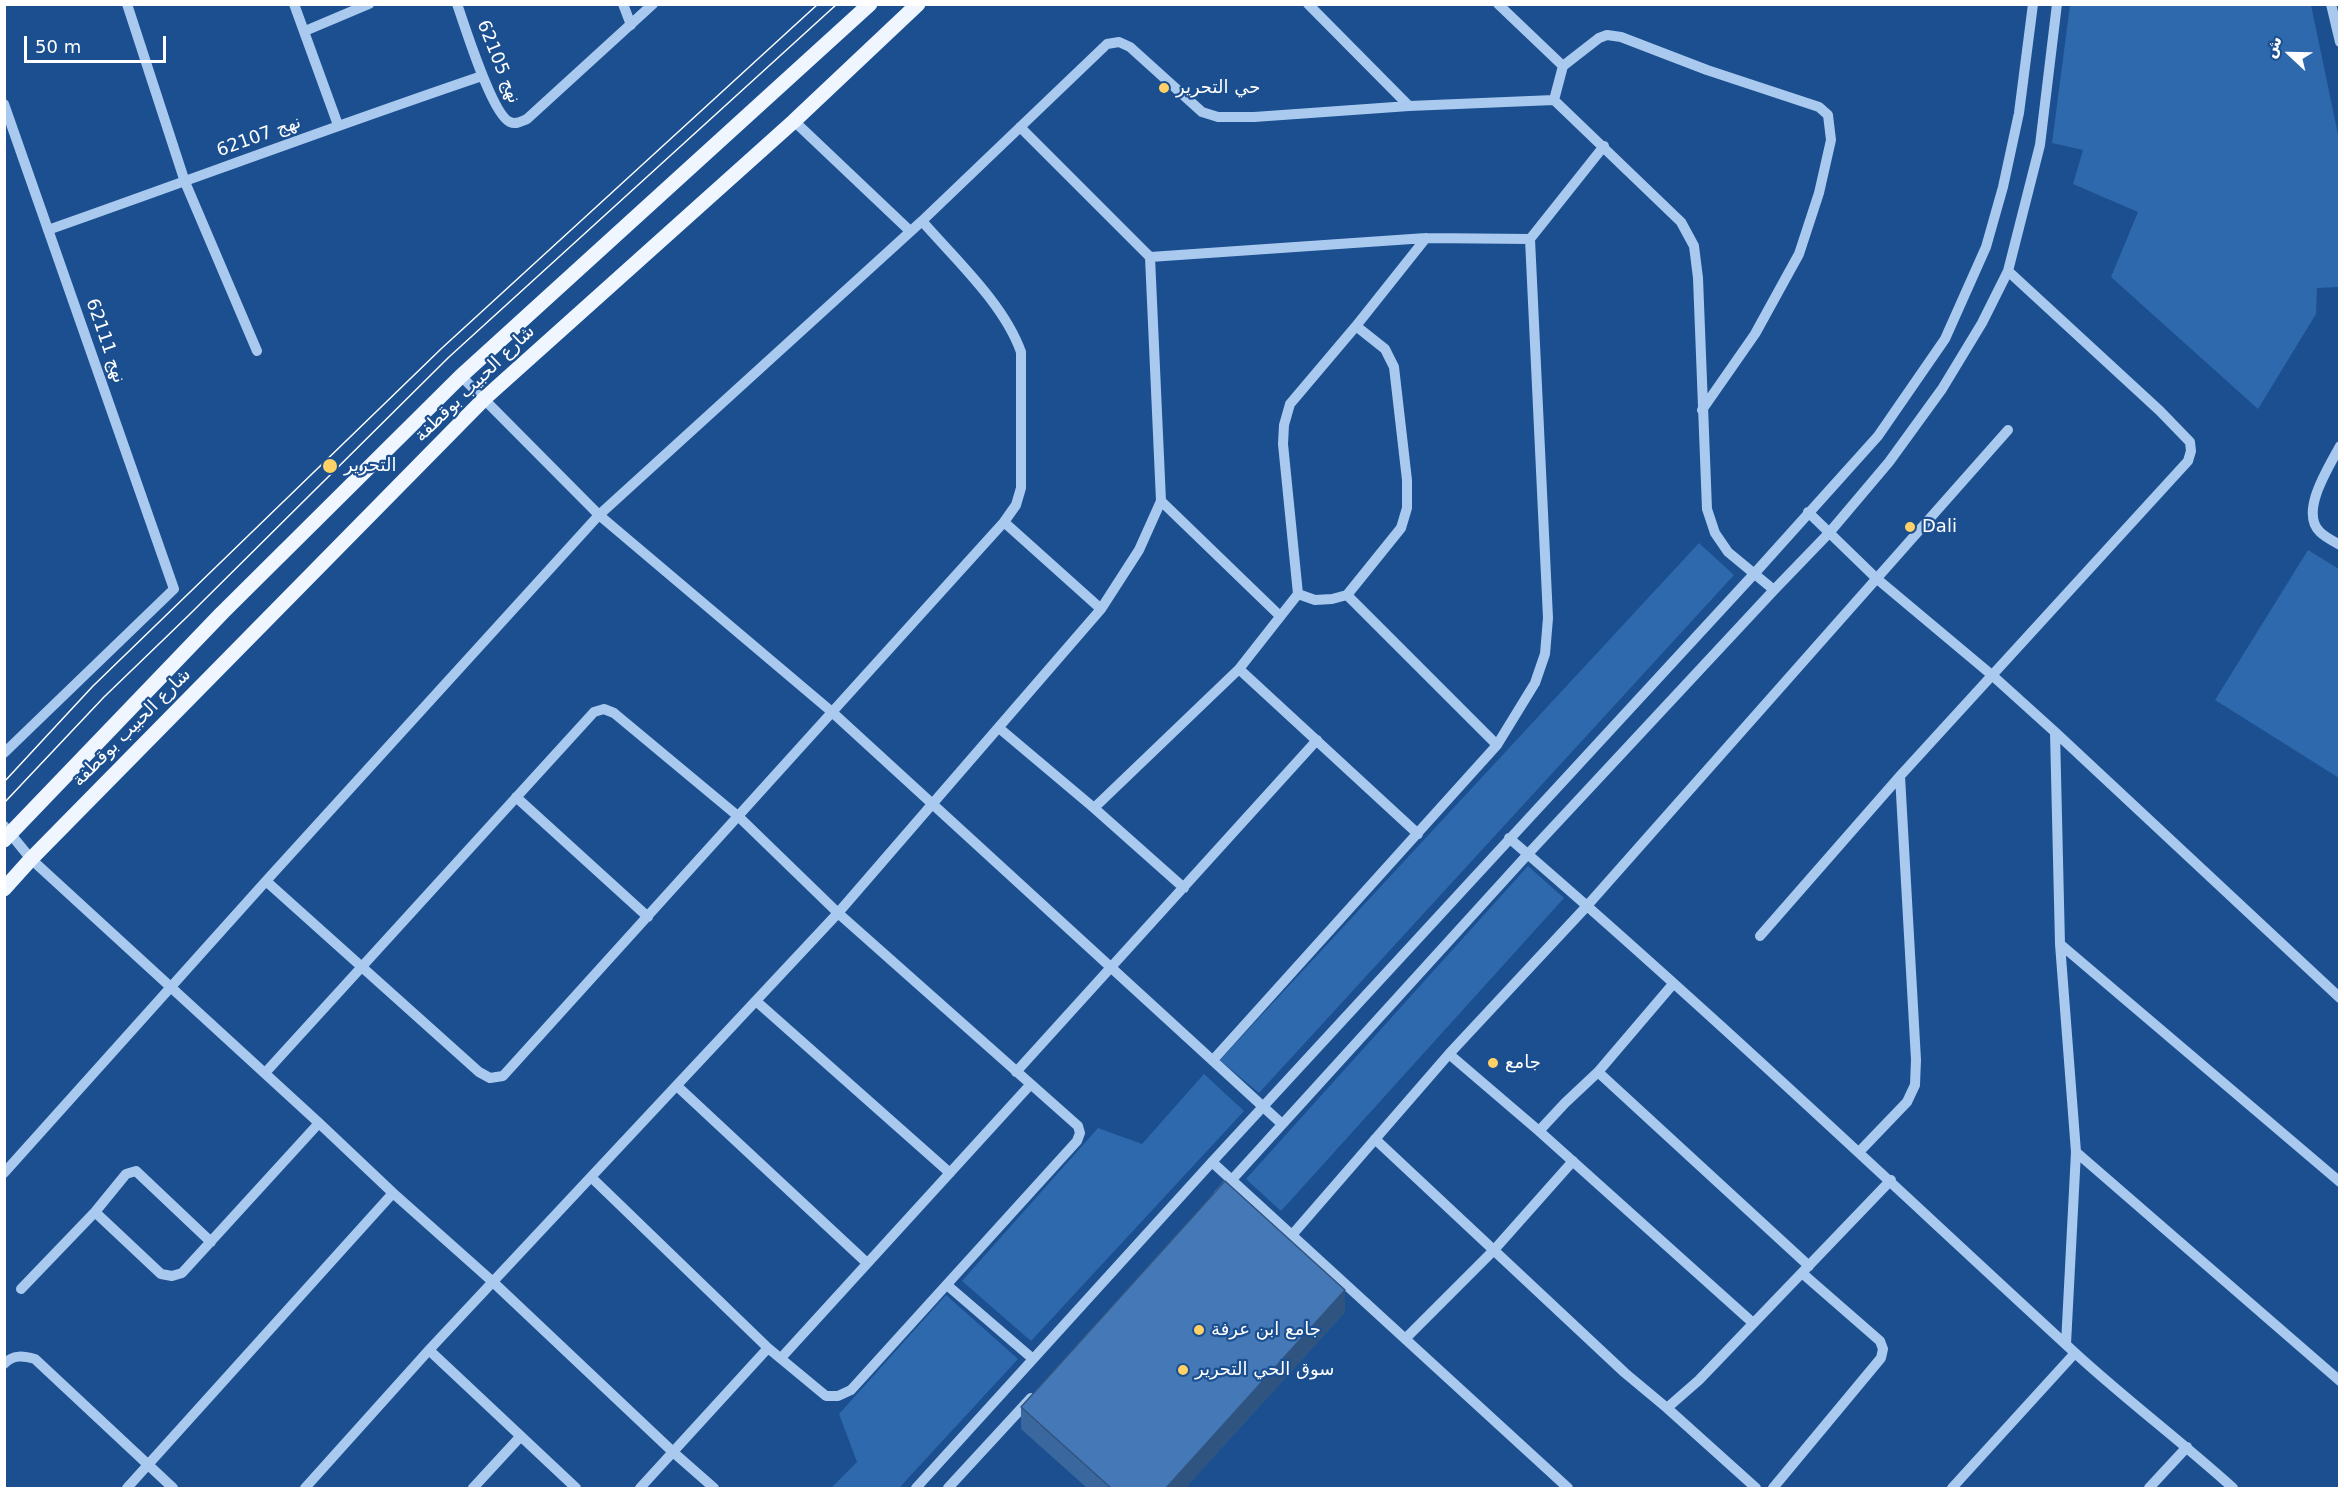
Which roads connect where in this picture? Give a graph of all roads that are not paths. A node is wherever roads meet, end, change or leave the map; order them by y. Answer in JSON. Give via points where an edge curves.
{"nodes":[{"id":1,"x":127,"y":4,"type":"edge"},
{"id":2,"x":294,"y":4,"type":"edge"},
{"id":3,"x":369,"y":4,"type":"edge"},
{"id":4,"x":457,"y":4,"type":"edge"},
{"id":5,"x":623,"y":4,"type":"edge"},
{"id":6,"x":653,"y":4,"type":"edge"},
{"id":7,"x":870,"y":4,"type":"edge"},
{"id":8,"x":918,"y":4,"type":"edge"},
{"id":9,"x":1308,"y":4,"type":"edge"},
{"id":10,"x":1497,"y":4,"type":"edge"},
{"id":11,"x":2032,"y":4,"type":"edge"},
{"id":12,"x":2057,"y":4,"type":"edge"},
{"id":13,"x":2331,"y":4,"type":"edge"},
{"id":14,"x":631,"y":25,"type":"junction"},
{"id":15,"x":304,"y":31,"type":"junction"},
{"id":16,"x":2340,"y":42,"type":"edge"},
{"id":17,"x":1563,"y":66,"type":"junction"},
{"id":18,"x":482,"y":76,"type":"junction"},
{"id":19,"x":1554,"y":100,"type":"junction"},
{"id":20,"x":4,"y":104,"type":"edge"},
{"id":21,"x":1409,"y":106,"type":"junction"},
{"id":22,"x":794,"y":121,"type":"junction"},
{"id":23,"x":338,"y":125,"type":"junction"},
{"id":24,"x":1020,"y":127,"type":"junction"},
{"id":25,"x":1604,"y":146,"type":"junction"},
{"id":26,"x":184,"y":182,"type":"junction"},
{"id":27,"x":922,"y":221,"type":"junction"},
{"id":28,"x":48,"y":230,"type":"junction"},
{"id":29,"x":910,"y":231,"type":"junction"},
{"id":30,"x":1426,"y":238,"type":"junction"},
{"id":31,"x":1530,"y":239,"type":"junction"},
{"id":32,"x":1150,"y":257,"type":"junction"},
{"id":33,"x":2008,"y":271,"type":"junction"},
{"id":34,"x":1356,"y":326,"type":"junction"},
{"id":35,"x":257,"y":351,"type":"dead end"},
{"id":36,"x":461,"y":376,"type":"junction"},
{"id":37,"x":485,"y":398,"type":"junction"},
{"id":38,"x":1702,"y":410,"type":"junction"},
{"id":39,"x":2008,"y":430,"type":"dead end"},
{"id":40,"x":2340,"y":446,"type":"edge"},
{"id":41,"x":1161,"y":501,"type":"junction"},
{"id":42,"x":1808,"y":512,"type":"junction"},
{"id":43,"x":599,"y":515,"type":"junction"},
{"id":44,"x":1004,"y":522,"type":"junction"},
{"id":45,"x":1829,"y":533,"type":"junction"},
{"id":46,"x":2340,"y":545,"type":"edge"},
{"id":47,"x":1754,"y":574,"type":"junction"},
{"id":48,"x":1876,"y":578,"type":"junction"},
{"id":49,"x":1774,"y":590,"type":"junction"},
{"id":50,"x":1299,"y":594,"type":"junction"},
{"id":51,"x":1347,"y":595,"type":"junction"},
{"id":52,"x":1101,"y":609,"type":"junction"},
{"id":53,"x":1280,"y":616,"type":"junction"},
{"id":54,"x":1239,"y":669,"type":"junction"},
{"id":55,"x":1993,"y":676,"type":"junction"},
{"id":56,"x":832,"y":712,"type":"junction"},
{"id":57,"x":999,"y":728,"type":"junction"},
{"id":58,"x":2055,"y":732,"type":"junction"},
{"id":59,"x":1317,"y":740,"type":"junction"},
{"id":60,"x":1497,"y":746,"type":"junction"},
{"id":61,"x":4,"y":753,"type":"edge"},
{"id":62,"x":1900,"y":776,"type":"junction"},
{"id":63,"x":516,"y":797,"type":"junction"},
{"id":64,"x":931,"y":804,"type":"junction"},
{"id":65,"x":1094,"y":808,"type":"junction"},
{"id":66,"x":739,"y":817,"type":"junction"},
{"id":67,"x":6,"y":833,"type":"edge"},
{"id":68,"x":1418,"y":834,"type":"junction"},
{"id":69,"x":1509,"y":838,"type":"junction"},
{"id":70,"x":1528,"y":854,"type":"junction"},
{"id":71,"x":31,"y":859,"type":"junction"},
{"id":72,"x":266,"y":881,"type":"junction"},
{"id":73,"x":1184,"y":888,"type":"junction"},
{"id":74,"x":4,"y":889,"type":"edge"},
{"id":75,"x":1587,"y":907,"type":"junction"},
{"id":76,"x":838,"y":913,"type":"junction"},
{"id":77,"x":648,"y":917,"type":"junction"},
{"id":78,"x":1760,"y":936,"type":"dead end"},
{"id":79,"x":2060,"y":944,"type":"junction"},
{"id":80,"x":361,"y":968,"type":"junction"},
{"id":81,"x":1111,"y":968,"type":"junction"},
{"id":82,"x":1672,"y":984,"type":"junction"},
{"id":83,"x":172,"y":988,"type":"junction"},
{"id":84,"x":2340,"y":998,"type":"edge"},
{"id":85,"x":756,"y":1001,"type":"junction"},
{"id":86,"x":1449,"y":1054,"type":"junction"},
{"id":87,"x":1213,"y":1060,"type":"junction"},
{"id":88,"x":1016,"y":1072,"type":"junction"},
{"id":89,"x":1598,"y":1072,"type":"junction"},
{"id":90,"x":265,"y":1074,"type":"junction"},
{"id":91,"x":1030,"y":1085,"type":"junction"},
{"id":92,"x":677,"y":1086,"type":"junction"},
{"id":93,"x":1264,"y":1106,"type":"junction"},
{"id":94,"x":319,"y":1123,"type":"junction"},
{"id":95,"x":1282,"y":1124,"type":"junction"},
{"id":96,"x":1539,"y":1131,"type":"junction"},
{"id":97,"x":1375,"y":1139,"type":"junction"},
{"id":98,"x":1859,"y":1152,"type":"junction"},
{"id":99,"x":2076,"y":1152,"type":"junction"},
{"id":100,"x":1573,"y":1161,"type":"junction"},
{"id":101,"x":1212,"y":1162,"type":"junction"},
{"id":102,"x":4,"y":1173,"type":"edge"},
{"id":103,"x":950,"y":1173,"type":"junction"},
{"id":104,"x":591,"y":1177,"type":"junction"},
{"id":105,"x":1232,"y":1179,"type":"junction"},
{"id":106,"x":1891,"y":1180,"type":"junction"},
{"id":107,"x":2340,"y":1182,"type":"edge"},
{"id":108,"x":393,"y":1193,"type":"junction"},
{"id":109,"x":1209,"y":1205,"type":"edge"},
{"id":110,"x":95,"y":1212,"type":"junction"},
{"id":111,"x":1292,"y":1235,"type":"junction"},
{"id":112,"x":211,"y":1242,"type":"junction"},
{"id":113,"x":1494,"y":1250,"type":"junction"},
{"id":114,"x":867,"y":1263,"type":"junction"},
{"id":115,"x":1805,"y":1269,"type":"junction"},
{"id":116,"x":493,"y":1282,"type":"junction"},
{"id":117,"x":947,"y":1285,"type":"junction"},
{"id":118,"x":21,"y":1289,"type":"dead end"},
{"id":119,"x":1753,"y":1323,"type":"junction"},
{"id":120,"x":1406,"y":1339,"type":"junction"},
{"id":121,"x":2066,"y":1344,"type":"junction"},
{"id":122,"x":768,"y":1348,"type":"junction"},
{"id":123,"x":429,"y":1350,"type":"junction"},
{"id":124,"x":2075,"y":1353,"type":"junction"},
{"id":125,"x":781,"y":1358,"type":"junction"},
{"id":126,"x":1033,"y":1359,"type":"junction"},
{"id":127,"x":4,"y":1364,"type":"edge"},
{"id":128,"x":2340,"y":1381,"type":"edge"},
{"id":129,"x":1043,"y":1385,"type":"edge"},
{"id":130,"x":1667,"y":1408,"type":"junction"},
{"id":131,"x":520,"y":1437,"type":"junction"},
{"id":132,"x":2187,"y":1446,"type":"junction"},
{"id":133,"x":673,"y":1452,"type":"junction"},
{"id":134,"x":148,"y":1466,"type":"junction"},
{"id":135,"x":127,"y":1488,"type":"edge"},
{"id":136,"x":173,"y":1488,"type":"edge"},
{"id":137,"x":305,"y":1488,"type":"edge"},
{"id":138,"x":473,"y":1488,"type":"edge"},
{"id":139,"x":576,"y":1488,"type":"edge"},
{"id":140,"x":640,"y":1488,"type":"edge"},
{"id":141,"x":714,"y":1488,"type":"edge"},
{"id":142,"x":916,"y":1488,"type":"edge"},
{"id":143,"x":948,"y":1488,"type":"edge"},
{"id":144,"x":1568,"y":1488,"type":"edge"},
{"id":145,"x":1756,"y":1488,"type":"edge"},
{"id":146,"x":1773,"y":1488,"type":"edge"},
{"id":147,"x":1952,"y":1488,"type":"edge"},
{"id":148,"x":2150,"y":1488,"type":"edge"},
{"id":149,"x":2234,"y":1488,"type":"edge"}],
"edges":[{"from":1,"to":26,"type":"street"},
{"from":2,"to":15,"type":"street"},
{"from":3,"to":15,"type":"street"},
{"from":4,"to":18,"type":"street","name":"نهج 62105"},
{"from":5,"to":14,"type":"street"},
{"from":6,"to":14,"type":"street"},
{"from":7,"to":36,"type":"main road","name":"شارع الحبيب بوقطفة"},
{"from":8,"to":22,"type":"main road","name":"شارع الحبيب بوقطفة"},
{"from":9,"to":21,"type":"street"},
{"from":10,"to":17,"type":"street"},
{"from":11,"to":42,"type":"street","via":[[2019,113],[1982,257],[1945,339],[1878,436]]},
{"from":12,"to":33,"type":"street","via":[[2040,145]]},
{"from":13,"to":16,"type":"street"},
{"from":14,"to":18,"type":"street","name":"نهج 62105","via":[[527,119],[517,123],[502,116]]},
{"from":15,"to":23,"type":"street"},
{"from":17,"to":19,"type":"street"},
{"from":17,"to":38,"type":"street","via":[[1599,38],[1621,37],[1819,107],[1828,115],[1831,140],[1799,254],[1755,334]]},
{"from":18,"to":23,"type":"street","name":"نهج 62107"},
{"from":19,"to":21,"type":"street"},
{"from":19,"to":25,"type":"street"},
{"from":20,"to":28,"type":"street","name":"نهج 62111"},
{"from":21,"to":24,"type":"street","via":[[1218,117],[1202,112],[1130,47],[1119,42],[1107,44]]},
{"from":22,"to":29,"type":"street"},
{"from":22,"to":37,"type":"main road","name":"شارع الحبيب بوقطفة"},
{"from":23,"to":26,"type":"street","name":"نهج 62107"},
{"from":24,"to":27,"type":"street"},
{"from":24,"to":32,"type":"street"},
{"from":25,"to":31,"type":"street"},
{"from":25,"to":38,"type":"street","via":[[1682,222],[1694,246]]},
{"from":26,"to":28,"type":"street","name":"نهج 62107"},
{"from":26,"to":35,"type":"street"},
{"from":27,"to":29,"type":"street"},
{"from":27,"to":44,"type":"street","via":[[1002,314],[1021,352],[1021,488],[1016,505]]},
{"from":28,"to":61,"type":"street","name":"نهج 62111","via":[[174,589]]},
{"from":29,"to":43,"type":"street"},
{"from":30,"to":31,"type":"street"},
{"from":30,"to":32,"type":"street"},
{"from":30,"to":34,"type":"street"},
{"from":31,"to":60,"type":"street","via":[[1548,618],[1545,654],[1535,683]]},
{"from":32,"to":41,"type":"street"},
{"from":33,"to":45,"type":"street","via":[[1942,389],[1889,462]]},
{"from":33,"to":55,"type":"street","via":[[2160,411],[2190,442],[2191,451],[2188,461]]},
{"from":34,"to":50,"type":"street","via":[[1290,404],[1284,425]]},
{"from":34,"to":51,"type":"street","via":[[1385,349],[1394,367],[1407,508],[1401,528]]},
{"from":36,"to":37,"type":"street"},
{"from":36,"to":67,"type":"main road","name":"شارع الحبيب بوقطفة"},
{"from":37,"to":43,"type":"street"},
{"from":37,"to":71,"type":"main road","name":"شارع الحبيب بوقطفة"},
{"from":38,"to":47,"type":"street","via":[[1707,509],[1715,533],[1728,552]]},
{"from":39,"to":48,"type":"street"},
{"from":40,"to":46,"type":"street","via":[[2313,500],[2312,518],[2319,532]]},
{"from":41,"to":52,"type":"street","via":[[1140,550]]},
{"from":41,"to":53,"type":"street"},
{"from":42,"to":45,"type":"street"},
{"from":42,"to":47,"type":"street"},
{"from":43,"to":56,"type":"street"},
{"from":43,"to":72,"type":"street"},
{"from":44,"to":52,"type":"street"},
{"from":44,"to":56,"type":"street"},
{"from":45,"to":48,"type":"street"},
{"from":45,"to":49,"type":"street"},
{"from":47,"to":49,"type":"street"},
{"from":47,"to":69,"type":"street"},
{"from":48,"to":55,"type":"street"},
{"from":48,"to":75,"type":"street"},
{"from":49,"to":70,"type":"street"},
{"from":50,"to":51,"type":"street","via":[[1315,600]]},
{"from":50,"to":53,"type":"street"},
{"from":51,"to":60,"type":"street"},
{"from":52,"to":57,"type":"street"},
{"from":53,"to":54,"type":"street"},
{"from":54,"to":59,"type":"street"},
{"from":54,"to":65,"type":"street"},
{"from":55,"to":58,"type":"street"},
{"from":55,"to":62,"type":"street"},
{"from":56,"to":64,"type":"street"},
{"from":56,"to":66,"type":"street"},
{"from":57,"to":64,"type":"street"},
{"from":57,"to":65,"type":"street"},
{"from":58,"to":79,"type":"street"},
{"from":58,"to":84,"type":"street"},
{"from":59,"to":68,"type":"street"},
{"from":59,"to":73,"type":"street"},
{"from":60,"to":68,"type":"street"},
{"from":62,"to":78,"type":"street"},
{"from":62,"to":98,"type":"street","via":[[1915,1085],[1907,1102]]},
{"from":63,"to":66,"type":"street","via":[[594,712],[604,709],[614,713]]},
{"from":63,"to":77,"type":"street"},
{"from":63,"to":80,"type":"street"},
{"from":64,"to":76,"type":"street"},
{"from":64,"to":81,"type":"street"},
{"from":65,"to":73,"type":"street"},
{"from":66,"to":76,"type":"street"},
{"from":66,"to":77,"type":"street"},
{"from":67,"to":71,"type":"street"},
{"from":68,"to":87,"type":"street"},
{"from":69,"to":70,"type":"street"},
{"from":69,"to":93,"type":"street"},
{"from":70,"to":75,"type":"street"},
{"from":70,"to":95,"type":"street"},
{"from":71,"to":74,"type":"main road","name":"شارع الحبيب بوقطفة"},
{"from":71,"to":83,"type":"street"},
{"from":72,"to":80,"type":"street"},
{"from":72,"to":83,"type":"street"},
{"from":73,"to":81,"type":"street"},
{"from":75,"to":82,"type":"street"},
{"from":75,"to":86,"type":"street"},
{"from":76,"to":85,"type":"street"},
{"from":76,"to":88,"type":"street"},
{"from":77,"to":80,"type":"street","via":[[503,1076],[490,1078],[479,1072]]},
{"from":79,"to":99,"type":"street"},
{"from":79,"to":107,"type":"street"},
{"from":80,"to":90,"type":"street"},
{"from":81,"to":87,"type":"street"},
{"from":81,"to":88,"type":"street"},
{"from":82,"to":89,"type":"street"},
{"from":82,"to":98,"type":"street"},
{"from":83,"to":90,"type":"street"},
{"from":83,"to":102,"type":"street"},
{"from":85,"to":92,"type":"street"},
{"from":85,"to":103,"type":"street"},
{"from":86,"to":96,"type":"street"},
{"from":86,"to":97,"type":"street"},
{"from":87,"to":93,"type":"street"},
{"from":88,"to":91,"type":"street"},
{"from":89,"to":96,"type":"street"},
{"from":89,"to":115,"type":"street"},
{"from":90,"to":94,"type":"street"},
{"from":91,"to":103,"type":"street"},
{"from":91,"to":117,"type":"street","via":[[1078,1126],[1077,1141]]},
{"from":92,"to":104,"type":"street"},
{"from":92,"to":114,"type":"street"},
{"from":93,"to":95,"type":"street"},
{"from":93,"to":101,"type":"street"},
{"from":94,"to":108,"type":"street"},
{"from":94,"to":112,"type":"street"},
{"from":95,"to":105,"type":"street"},
{"from":96,"to":100,"type":"street"},
{"from":97,"to":111,"type":"street"},
{"from":97,"to":113,"type":"street"},
{"from":98,"to":106,"type":"street"},
{"from":99,"to":121,"type":"street"},
{"from":99,"to":128,"type":"street"},
{"from":100,"to":113,"type":"street"},
{"from":100,"to":119,"type":"street"},
{"from":101,"to":105,"type":"street"},
{"from":101,"to":126,"type":"street"},
{"from":103,"to":114,"type":"street"},
{"from":104,"to":116,"type":"street"},
{"from":104,"to":122,"type":"street"},
{"from":105,"to":109,"type":"street"},
{"from":105,"to":111,"type":"street"},
{"from":106,"to":115,"type":"street"},
{"from":106,"to":121,"type":"street"},
{"from":108,"to":116,"type":"street"},
{"from":108,"to":134,"type":"street"},
{"from":110,"to":112,"type":"street","via":[[161,1274],[182,1273]]},
{"from":110,"to":112,"type":"street","via":[[126,1174],[136,1171]]},
{"from":110,"to":118,"type":"street"},
{"from":111,"to":120,"type":"street"},
{"from":113,"to":120,"type":"street"},
{"from":113,"to":130,"type":"street"},
{"from":114,"to":125,"type":"street"},
{"from":115,"to":119,"type":"street"},
{"from":115,"to":146,"type":"street","via":[[1880,1341],[1883,1349],[1881,1358]]},
{"from":116,"to":123,"type":"street"},
{"from":116,"to":133,"type":"street"},
{"from":117,"to":125,"type":"street","via":[[851,1390],[838,1396],[826,1396]]},
{"from":117,"to":126,"type":"street"},
{"from":119,"to":130,"type":"street"},
{"from":120,"to":144,"type":"street"},
{"from":121,"to":124,"type":"street"},
{"from":122,"to":125,"type":"street"},
{"from":122,"to":133,"type":"street"},
{"from":123,"to":131,"type":"street"},
{"from":123,"to":137,"type":"street"},
{"from":124,"to":132,"type":"street"},
{"from":124,"to":147,"type":"street"},
{"from":126,"to":142,"type":"street"},
{"from":127,"to":134,"type":"street","via":[[9,1358],[35,1359]]},
{"from":129,"to":143,"type":"street"},
{"from":130,"to":145,"type":"street"},
{"from":131,"to":138,"type":"street"},
{"from":131,"to":139,"type":"street"},
{"from":132,"to":148,"type":"street"},
{"from":132,"to":149,"type":"street"},
{"from":133,"to":140,"type":"street"},
{"from":133,"to":141,"type":"street"},
{"from":134,"to":135,"type":"street"},
{"from":134,"to":136,"type":"street"}]}
